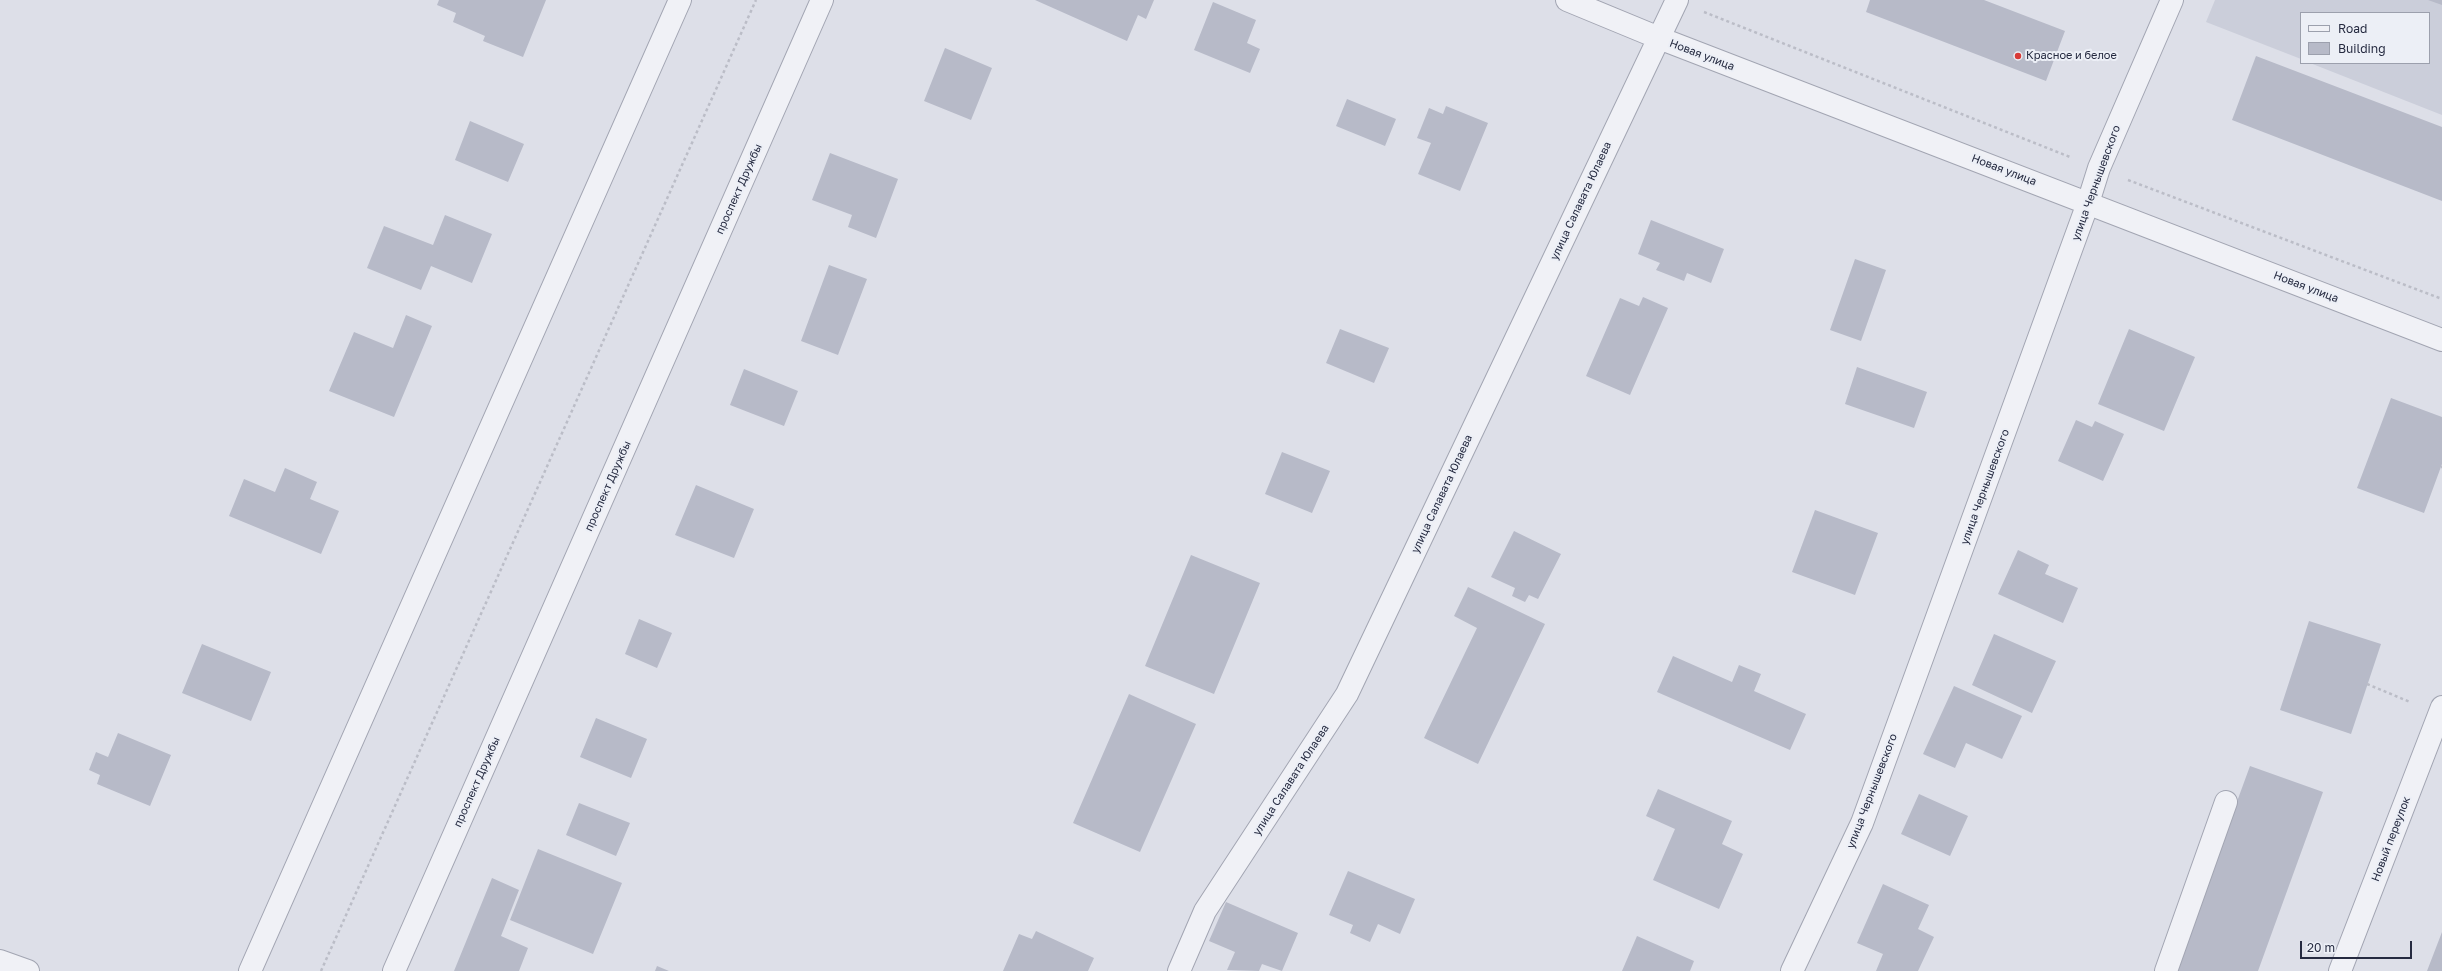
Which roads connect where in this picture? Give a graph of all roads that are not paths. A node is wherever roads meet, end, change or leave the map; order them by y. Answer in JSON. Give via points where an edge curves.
{"nodes":[{"id":1,"x":680,"y":0,"type":"edge"},
{"id":2,"x":822,"y":0,"type":"edge"},
{"id":3,"x":1567,"y":0,"type":"edge"},
{"id":4,"x":1676,"y":0,"type":"edge"},
{"id":5,"x":2172,"y":0,"type":"edge"},
{"id":6,"x":1659,"y":38,"type":"junction"},
{"id":7,"x":2088,"y":203,"type":"junction"},
{"id":8,"x":2442,"y":340,"type":"edge"},
{"id":9,"x":2441,"y":710,"type":"edge"},
{"id":10,"x":2226,"y":802,"type":"dead end"},
{"id":11,"x":0,"y":961,"type":"edge"},
{"id":12,"x":28,"y":971,"type":"edge"},
{"id":13,"x":250,"y":971,"type":"edge"},
{"id":14,"x":394,"y":971,"type":"edge"},
{"id":15,"x":1179,"y":971,"type":"edge"},
{"id":16,"x":1792,"y":971,"type":"edge"},
{"id":17,"x":2166,"y":971,"type":"edge"},
{"id":18,"x":2340,"y":971,"type":"edge"}],
"edges":[{"from":1,"to":13,"type":"street"},
{"from":2,"to":14,"type":"street","name":"проспект Дружбы"},
{"from":3,"to":6,"type":"street","name":"Новая улица"},
{"from":4,"to":6,"type":"street","name":"улица Салавата Юлаева"},
{"from":5,"to":7,"type":"street","name":"улица Чернышевского","via":[[2099,168]]},
{"from":6,"to":7,"type":"street","name":"Новая улица"},
{"from":6,"to":15,"type":"street","name":"улица Салавата Юлаева","via":[[1347,694],[1205,911]]},
{"from":7,"to":8,"type":"street","name":"Новая улица"},
{"from":7,"to":16,"type":"street","name":"улица Чернышевского","via":[[1862,823]]},
{"from":9,"to":18,"type":"street","name":"Новый переулок"},
{"from":10,"to":17,"type":"street"},
{"from":11,"to":12,"type":"street"}]}
